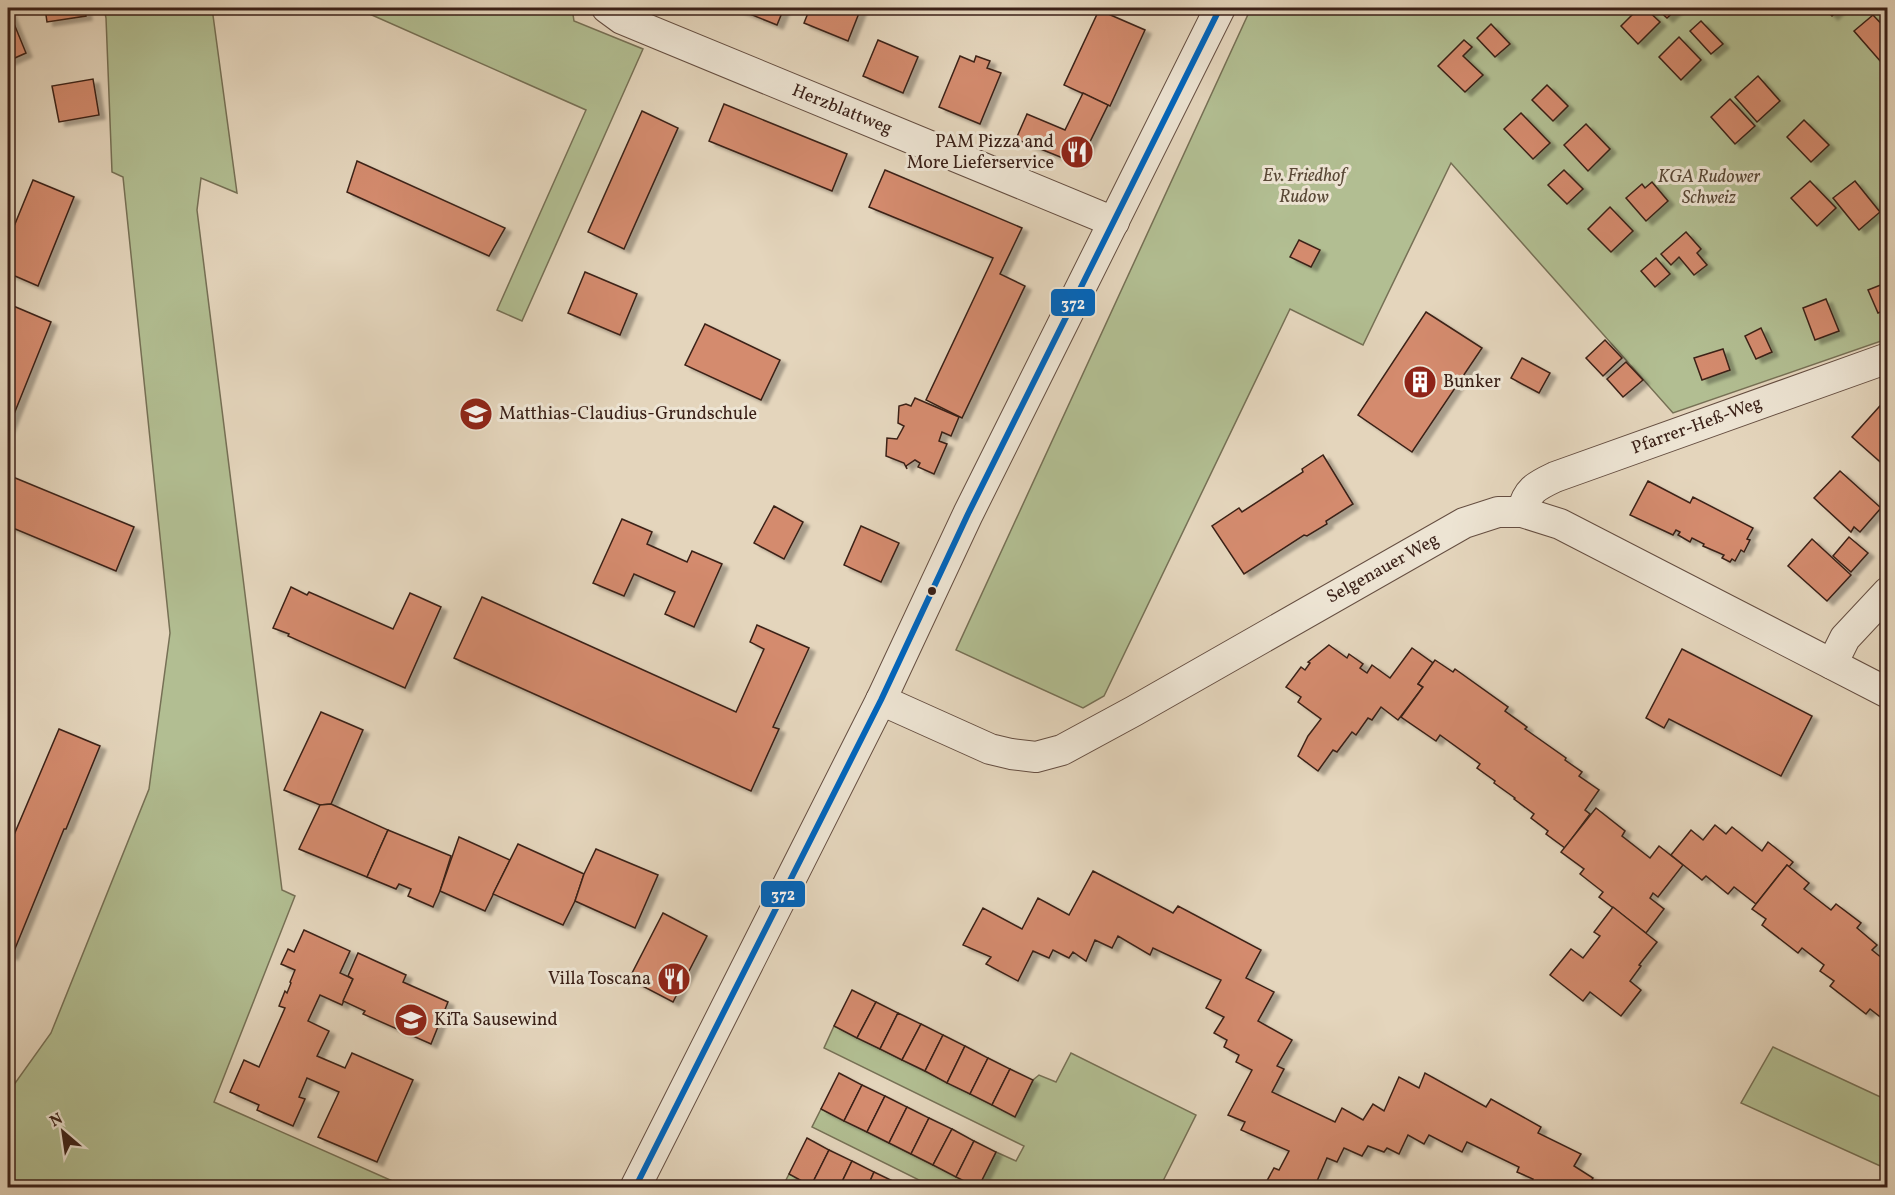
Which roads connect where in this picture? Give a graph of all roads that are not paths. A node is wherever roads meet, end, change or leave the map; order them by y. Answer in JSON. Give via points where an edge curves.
{"nodes":[{"id":1,"x":607,"y":8,"type":"edge"},
{"id":2,"x":1220,"y":8,"type":"edge"},
{"id":3,"x":1114,"y":222,"type":"junction"},
{"id":4,"x":1887,"y":358,"type":"edge"},
{"id":5,"x":1522,"y":512,"type":"junction"},
{"id":6,"x":1887,"y":591,"type":"edge"},
{"id":7,"x":1832,"y":664,"type":"junction"},
{"id":8,"x":1887,"y":693,"type":"edge"},
{"id":9,"x":881,"y":700,"type":"junction"},
{"id":10,"x":635,"y":1188,"type":"edge"}],
"edges":[{"from":1,"to":3,"type":"street","name":"Herzblattweg","via":[[622,19]]},
{"from":2,"to":3,"type":"street"},
{"from":3,"to":9,"type":"street","via":[[968,514]]},
{"from":4,"to":5,"type":"street","name":"Pfarrer-Heß-Weg","via":[[1555,477],[1536,486],[1525,499]]},
{"from":5,"to":7,"type":"street","name":"Selgenauer Weg","via":[[1560,524]]},
{"from":5,"to":9,"type":"street","name":"Selgenauer Weg","via":[[1498,512],[1464,523],[1062,750],[1036,757],[990,749]]},
{"from":6,"to":7,"type":"street","via":[[1845,638]]},
{"from":7,"to":8,"type":"street","name":"Selgenauer Weg"},
{"from":9,"to":10,"type":"street"}]}
